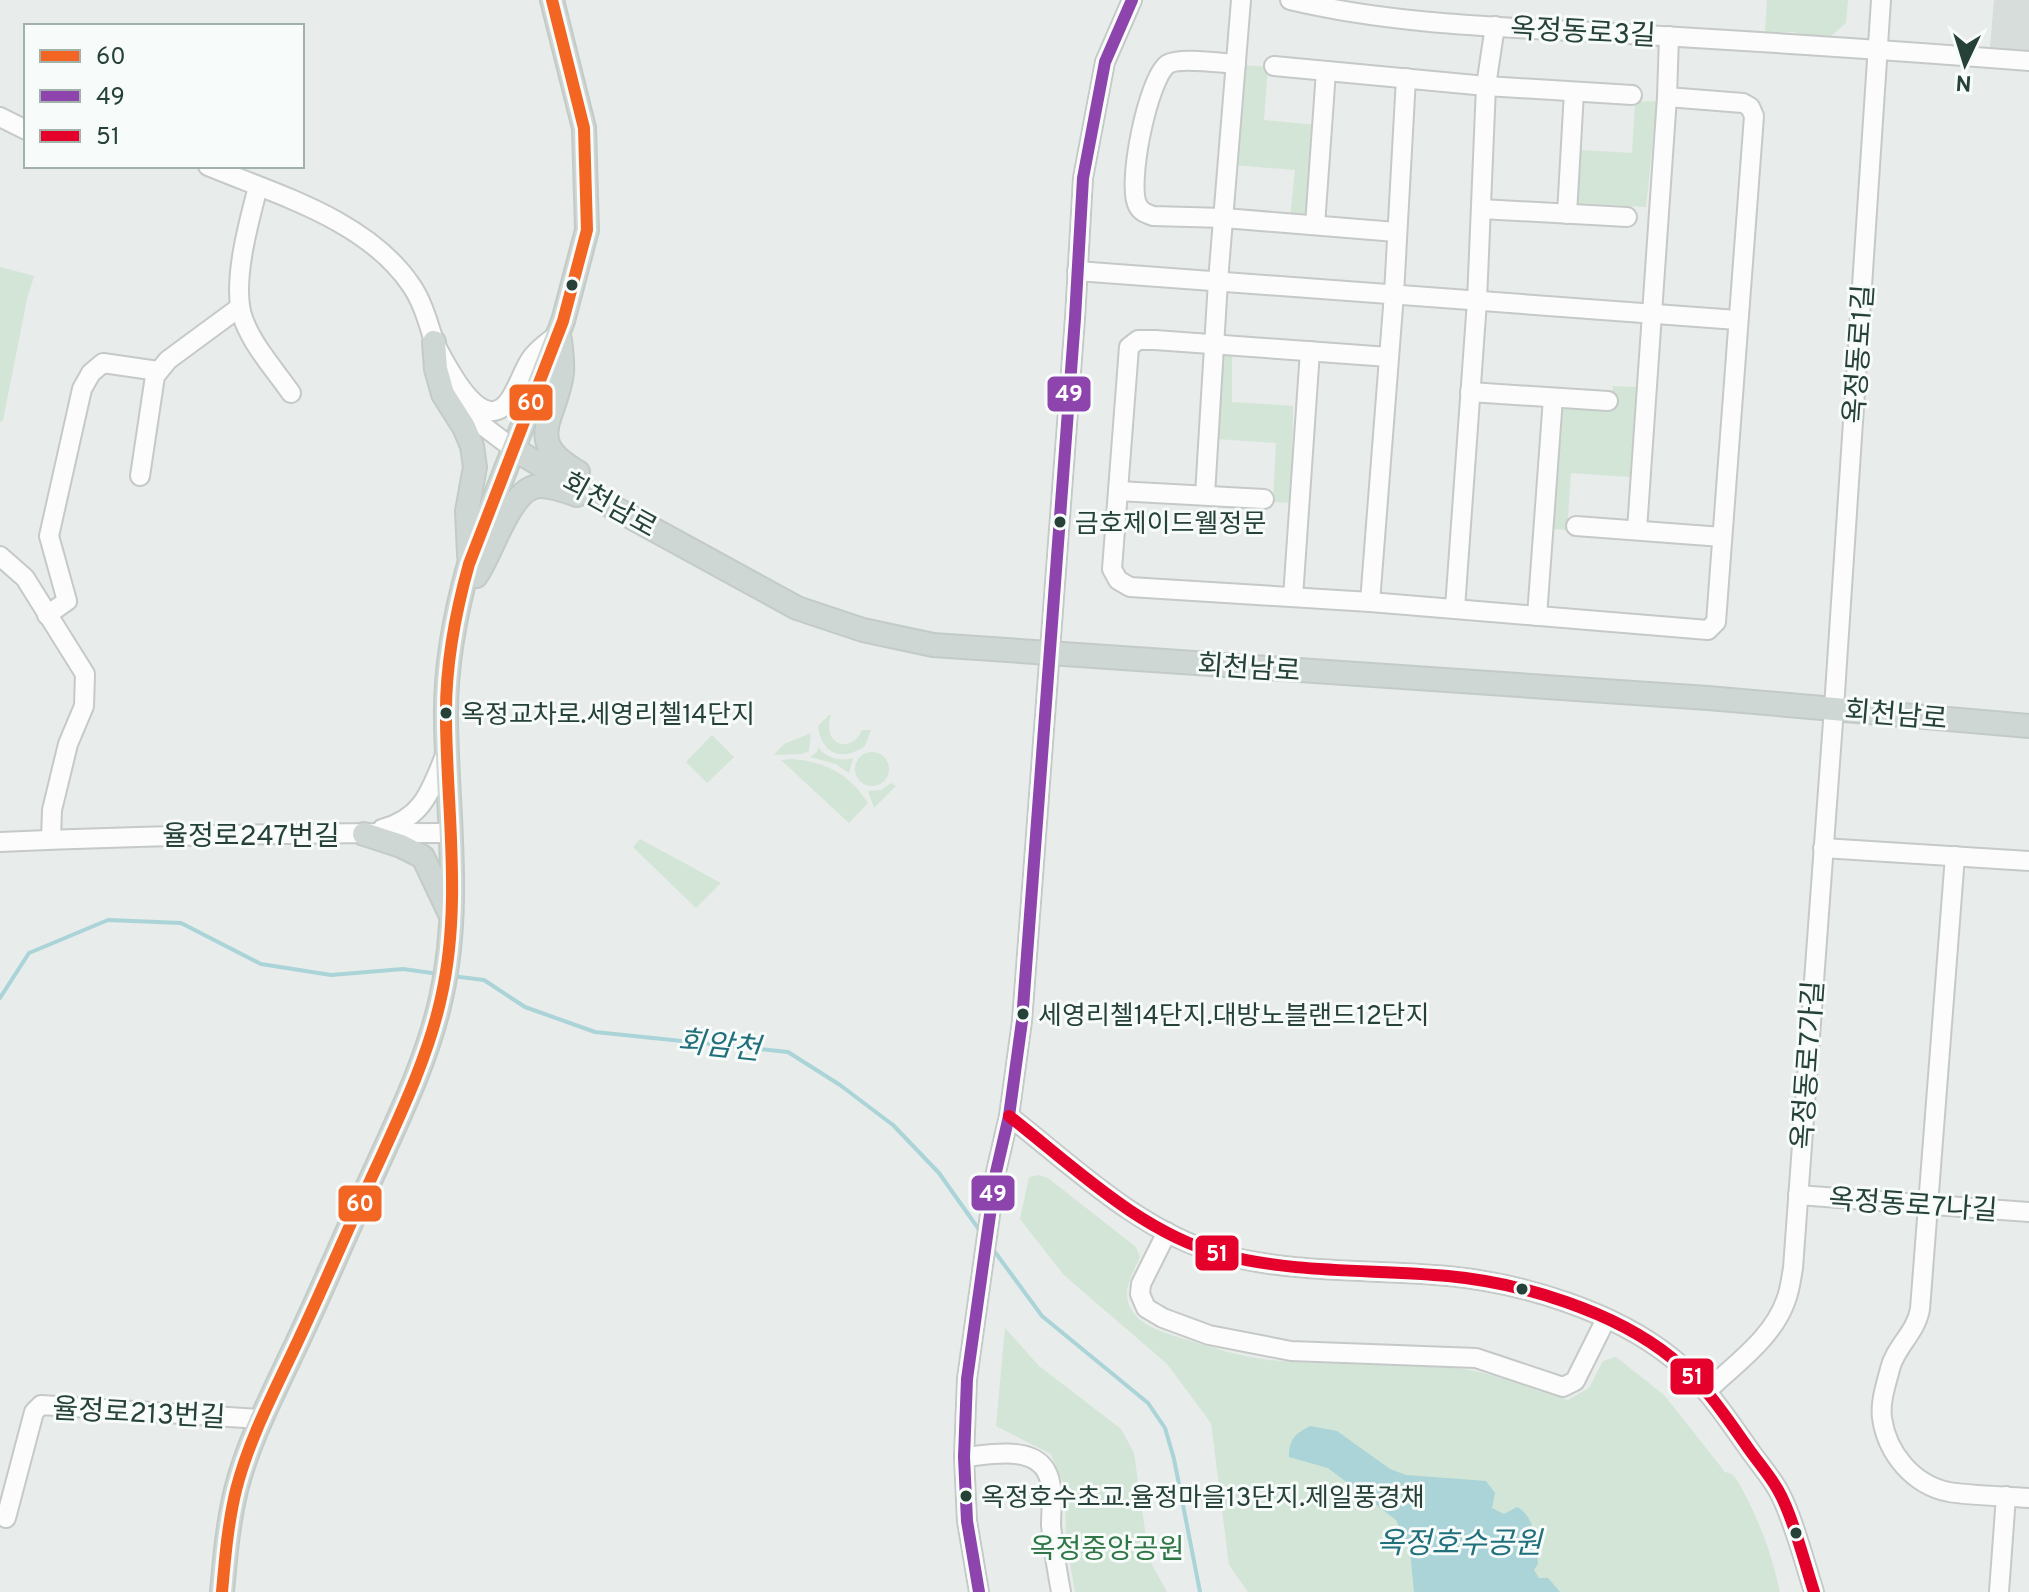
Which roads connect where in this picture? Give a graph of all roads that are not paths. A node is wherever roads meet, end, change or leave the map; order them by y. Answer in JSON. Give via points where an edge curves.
{"nodes":[{"id":1,"x":552,"y":0,"type":"edge"},
{"id":2,"x":1132,"y":0,"type":"edge"},
{"id":3,"x":1241,"y":0,"type":"edge"},
{"id":4,"x":1290,"y":0,"type":"edge"},
{"id":5,"x":1881,"y":0,"type":"edge"},
{"id":6,"x":1495,"y":26,"type":"junction"},
{"id":7,"x":1669,"y":36,"type":"junction"},
{"id":8,"x":1878,"y":48,"type":"junction"},
{"id":9,"x":2029,"y":61,"type":"edge"},
{"id":10,"x":1236,"y":64,"type":"junction"},
{"id":11,"x":1274,"y":66,"type":"dead end"},
{"id":12,"x":1326,"y":71,"type":"junction"},
{"id":13,"x":1406,"y":78,"type":"junction"},
{"id":14,"x":1486,"y":86,"type":"junction"},
{"id":15,"x":1574,"y":92,"type":"junction"},
{"id":16,"x":1632,"y":95,"type":"dead end"},
{"id":17,"x":1667,"y":97,"type":"junction"},
{"id":18,"x":0,"y":117,"type":"edge"},
{"id":19,"x":24,"y":129,"type":"edge"},
{"id":20,"x":213,"y":168,"type":"edge"},
{"id":21,"x":258,"y":187,"type":"junction"},
{"id":22,"x":1481,"y":209,"type":"junction"},
{"id":23,"x":1567,"y":214,"type":"junction"},
{"id":24,"x":1627,"y":217,"type":"dead end"},
{"id":25,"x":1224,"y":218,"type":"junction"},
{"id":26,"x":1315,"y":225,"type":"junction"},
{"id":27,"x":1396,"y":232,"type":"junction"},
{"id":28,"x":1077,"y":271,"type":"junction"},
{"id":29,"x":1218,"y":281,"type":"junction"},
{"id":30,"x":1394,"y":294,"type":"junction"},
{"id":31,"x":1477,"y":301,"type":"junction"},
{"id":32,"x":240,"y":307,"type":"junction"},
{"id":33,"x":1652,"y":313,"type":"junction"},
{"id":34,"x":1737,"y":320,"type":"junction"},
{"id":35,"x":559,"y":333,"type":"junction"},
{"id":36,"x":434,"y":342,"type":"junction"},
{"id":37,"x":1215,"y":345,"type":"junction"},
{"id":38,"x":1310,"y":351,"type":"junction"},
{"id":39,"x":1389,"y":357,"type":"junction"},
{"id":40,"x":158,"y":371,"type":"junction"},
{"id":41,"x":1470,"y":392,"type":"junction"},
{"id":42,"x":291,"y":393,"type":"dead end"},
{"id":43,"x":1553,"y":398,"type":"junction"},
{"id":44,"x":1608,"y":401,"type":"dead end"},
{"id":45,"x":515,"y":450,"type":"junction"},
{"id":46,"x":140,"y":476,"type":"dead end"},
{"id":47,"x":1118,"y":491,"type":"junction"},
{"id":48,"x":1205,"y":495,"type":"junction"},
{"id":49,"x":1264,"y":499,"type":"dead end"},
{"id":50,"x":609,"y":505,"type":"junction"},
{"id":51,"x":1576,"y":526,"type":"dead end"},
{"id":52,"x":1637,"y":530,"type":"junction"},
{"id":53,"x":1722,"y":537,"type":"junction"},
{"id":54,"x":0,"y":556,"type":"edge"},
{"id":55,"x":469,"y":564,"type":"junction"},
{"id":56,"x":1293,"y":597,"type":"junction"},
{"id":57,"x":459,"y":600,"type":"junction"},
{"id":58,"x":1370,"y":602,"type":"junction"},
{"id":59,"x":1455,"y":608,"type":"junction"},
{"id":60,"x":47,"y":615,"type":"junction"},
{"id":61,"x":1537,"y":616,"type":"junction"},
{"id":62,"x":1049,"y":654,"type":"junction"},
{"id":63,"x":1834,"y":708,"type":"junction"},
{"id":64,"x":2029,"y":726,"type":"edge"},
{"id":65,"x":447,"y":750,"type":"junction"},
{"id":66,"x":451,"y":833,"type":"junction"},
{"id":67,"x":364,"y":834,"type":"junction"},
{"id":68,"x":51,"y":839,"type":"junction"},
{"id":69,"x":0,"y":842,"type":"edge"},
{"id":70,"x":1823,"y":848,"type":"junction"},
{"id":71,"x":1955,"y":856,"type":"junction"},
{"id":72,"x":2029,"y":861,"type":"edge"},
{"id":73,"x":451,"y":917,"type":"junction"},
{"id":74,"x":1009,"y":1116,"type":"junction"},
{"id":75,"x":1798,"y":1195,"type":"junction"},
{"id":76,"x":1928,"y":1205,"type":"junction"},
{"id":77,"x":2029,"y":1212,"type":"edge"},
{"id":78,"x":1167,"y":1232,"type":"junction"},
{"id":79,"x":1606,"y":1319,"type":"junction"},
{"id":80,"x":1707,"y":1391,"type":"junction"},
{"id":81,"x":261,"y":1419,"type":"junction"},
{"id":82,"x":964,"y":1457,"type":"junction"},
{"id":83,"x":2006,"y":1496,"type":"junction"},
{"id":84,"x":2029,"y":1498,"type":"edge"},
{"id":85,"x":6,"y":1518,"type":"dead end"},
{"id":86,"x":222,"y":1592,"type":"edge"},
{"id":87,"x":979,"y":1592,"type":"edge"},
{"id":88,"x":1061,"y":1592,"type":"edge"},
{"id":89,"x":1814,"y":1592,"type":"edge"},
{"id":90,"x":1999,"y":1592,"type":"edge"}],
"edges":[{"from":1,"to":35,"type":"main road","via":[[584,128],[587,230]]},
{"from":2,"to":28,"type":"street","via":[[1105,62],[1083,178]]},
{"from":3,"to":10,"type":"street"},
{"from":4,"to":6,"type":"street","name":"옥정동로3길","via":[[1343,13]]},
{"from":5,"to":8,"type":"street","name":"옥정동로1길"},
{"from":6,"to":7,"type":"street","name":"옥정동로3길"},
{"from":6,"to":14,"type":"street"},
{"from":7,"to":8,"type":"street","name":"옥정동로3길"},
{"from":7,"to":17,"type":"street"},
{"from":8,"to":9,"type":"street","name":"옥정동로3길"},
{"from":8,"to":63,"type":"street","name":"옥정동로1길"},
{"from":10,"to":25,"type":"street"},
{"from":10,"to":25,"type":"street","via":[[1179,61],[1159,72],[1147,106],[1134,181],[1143,212]]},
{"from":11,"to":12,"type":"street"},
{"from":12,"to":13,"type":"street"},
{"from":12,"to":26,"type":"street"},
{"from":13,"to":14,"type":"street"},
{"from":13,"to":27,"type":"street"},
{"from":14,"to":15,"type":"street"},
{"from":14,"to":22,"type":"street"},
{"from":15,"to":16,"type":"street"},
{"from":15,"to":23,"type":"street"},
{"from":17,"to":33,"type":"street"},
{"from":17,"to":34,"type":"street","via":[[1743,103],[1754,116]]},
{"from":18,"to":19,"type":"street"},
{"from":20,"to":21,"type":"street"},
{"from":21,"to":32,"type":"street","via":[[245,237]]},
{"from":21,"to":36,"type":"street","via":[[331,218],[376,245],[413,287]]},
{"from":22,"to":23,"type":"street"},
{"from":22,"to":31,"type":"street"},
{"from":23,"to":24,"type":"street"},
{"from":25,"to":26,"type":"street"},
{"from":25,"to":29,"type":"street"},
{"from":26,"to":27,"type":"street"},
{"from":27,"to":30,"type":"street"},
{"from":28,"to":29,"type":"street"},
{"from":28,"to":62,"type":"street"},
{"from":29,"to":30,"type":"street"},
{"from":29,"to":37,"type":"street"},
{"from":30,"to":31,"type":"street"},
{"from":30,"to":39,"type":"street"},
{"from":31,"to":33,"type":"street"},
{"from":31,"to":41,"type":"street"},
{"from":32,"to":40,"type":"street"},
{"from":32,"to":42,"type":"street","via":[[251,335]]},
{"from":33,"to":34,"type":"street"},
{"from":33,"to":52,"type":"street"},
{"from":34,"to":53,"type":"street"},
{"from":35,"to":36,"type":"street","via":[[531,357],[508,403],[494,409],[471,401]]},
{"from":35,"to":45,"type":"main road"},
{"from":35,"to":50,"type":"main road","via":[[562,371],[546,431],[548,447]]},
{"from":36,"to":45,"type":"street","via":[[449,389],[465,412]]},
{"from":36,"to":55,"type":"main road","via":[[443,394],[472,446]]},
{"from":37,"to":38,"type":"street"},
{"from":37,"to":47,"type":"street","via":[[1138,340],[1129,347]]},
{"from":37,"to":48,"type":"street"},
{"from":38,"to":39,"type":"street"},
{"from":38,"to":56,"type":"street"},
{"from":39,"to":58,"type":"street"},
{"from":40,"to":46,"type":"street"},
{"from":40,"to":60,"type":"street","via":[[103,363],[82,389],[49,536],[67,597]]},
{"from":41,"to":43,"type":"street"},
{"from":41,"to":59,"type":"street"},
{"from":43,"to":44,"type":"street"},
{"from":43,"to":61,"type":"street"},
{"from":45,"to":50,"type":"main road","name":"회천남로"},
{"from":45,"to":55,"type":"main road"},
{"from":47,"to":48,"type":"street"},
{"from":47,"to":56,"type":"street","via":[[1112,569],[1118,580],[1130,587]]},
{"from":48,"to":49,"type":"street"},
{"from":50,"to":57,"type":"main road","via":[[540,486],[526,489]]},
{"from":50,"to":62,"type":"main road","name":"회천남로","via":[[797,608],[933,645]]},
{"from":51,"to":52,"type":"street"},
{"from":52,"to":53,"type":"street"},
{"from":53,"to":61,"type":"street","via":[[1716,622],[1708,630]]},
{"from":54,"to":60,"type":"street","via":[[25,578]]},
{"from":55,"to":57,"type":"main road"},
{"from":56,"to":58,"type":"street"},
{"from":57,"to":65,"type":"main road","via":[[447,689]]},
{"from":58,"to":59,"type":"street"},
{"from":59,"to":61,"type":"street"},
{"from":60,"to":68,"type":"street","via":[[86,680],[84,706],[68,744],[52,810]]},
{"from":62,"to":63,"type":"main road","name":"회천남로"},
{"from":62,"to":74,"type":"street","via":[[1022,1021]]},
{"from":63,"to":64,"type":"main road","name":"회천남로"},
{"from":63,"to":70,"type":"street","name":"옥정동로7가길"},
{"from":65,"to":66,"type":"main road"},
{"from":65,"to":67,"type":"street","via":[[420,807],[398,825]]},
{"from":66,"to":67,"type":"street","name":"율정로247번길"},
{"from":66,"to":73,"type":"main road"},
{"from":67,"to":68,"type":"street","name":"율정로247번길"},
{"from":67,"to":73,"type":"main road","via":[[423,857]]},
{"from":68,"to":69,"type":"street","name":"율정로247번길"},
{"from":70,"to":71,"type":"street"},
{"from":70,"to":75,"type":"street","name":"옥정동로7가길"},
{"from":71,"to":72,"type":"street"},
{"from":71,"to":76,"type":"street"},
{"from":73,"to":81,"type":"main road","via":[[441,998],[426,1051]]},
{"from":74,"to":78,"type":"street"},
{"from":74,"to":82,"type":"street","via":[[972,1328]]},
{"from":75,"to":76,"type":"street","name":"옥정동로7나길"},
{"from":75,"to":80,"type":"street","name":"옥정동로7가길","via":[[1786,1300],[1758,1344]]},
{"from":76,"to":77,"type":"street","name":"옥정동로7나길"},
{"from":76,"to":83,"type":"street","via":[[1918,1318],[1892,1363],[1882,1418],[1899,1461],[1927,1484],[1948,1492]]},
{"from":78,"to":79,"type":"street","via":[[1253,1261],[1483,1280]]},
{"from":78,"to":79,"type":"street","via":[[1141,1284],[1146,1308],[1197,1331],[1247,1345],[1476,1358],[1563,1387],[1575,1381]]},
{"from":79,"to":80,"type":"street","via":[[1672,1358]]},
{"from":80,"to":89,"type":"street","via":[[1779,1491]]},
{"from":81,"to":85,"type":"street","name":"율정로213번길","via":[[41,1405],[34,1412]]},
{"from":81,"to":86,"type":"main road","via":[[230,1516]]},
{"from":82,"to":87,"type":"street","via":[[967,1521]]},
{"from":82,"to":88,"type":"street","via":[[1014,1454],[1043,1465],[1050,1484]]},
{"from":83,"to":84,"type":"street"},
{"from":83,"to":90,"type":"street"}]}
